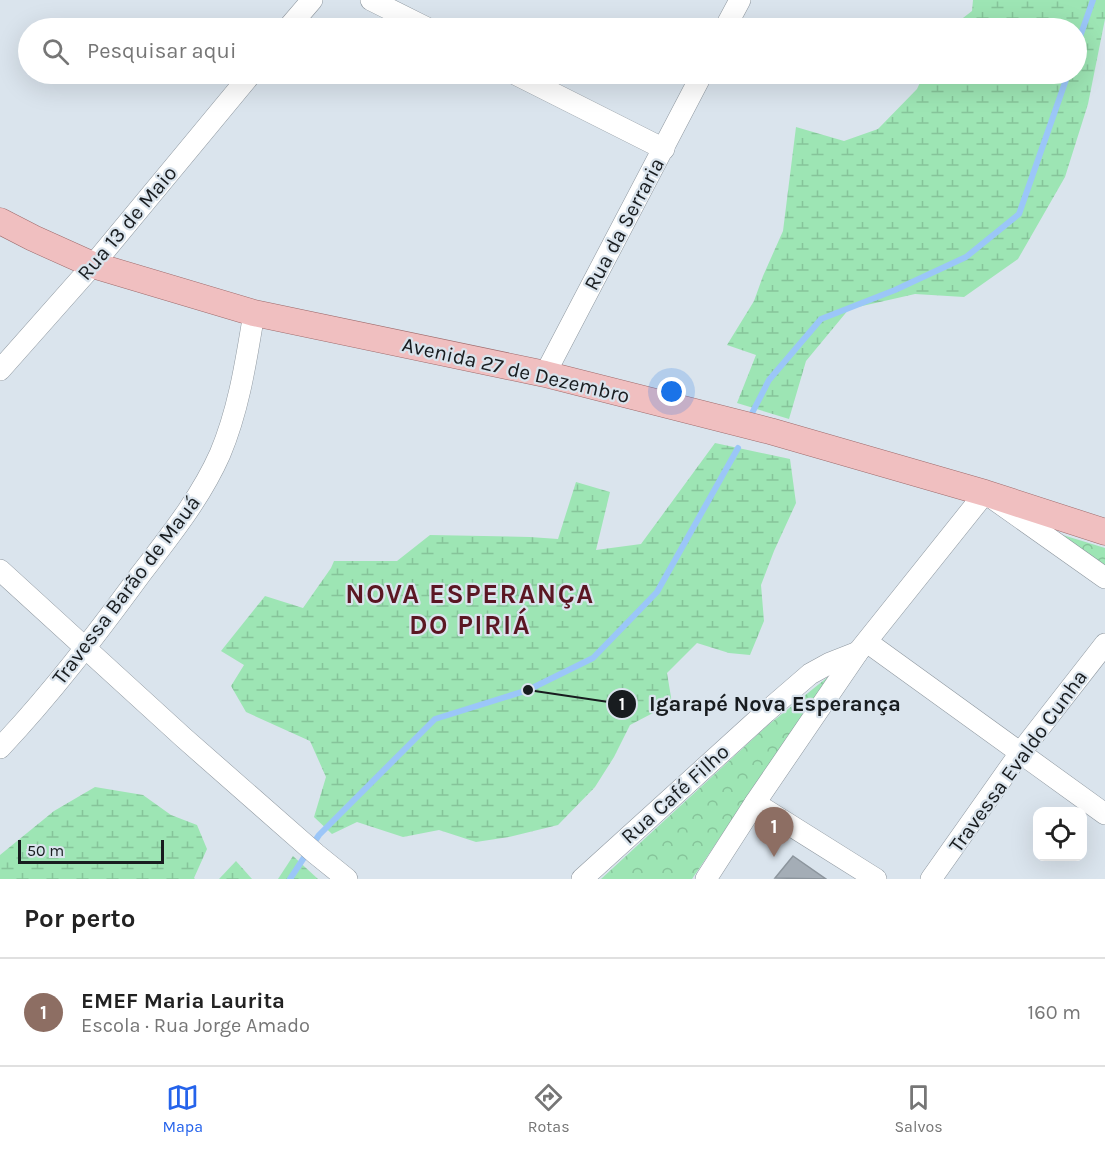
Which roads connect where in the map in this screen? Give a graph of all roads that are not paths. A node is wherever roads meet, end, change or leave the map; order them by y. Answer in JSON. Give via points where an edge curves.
{"nodes":[{"id":1,"x":312,"y":0,"type":"edge"},
{"id":2,"x":371,"y":0,"type":"edge"},
{"id":3,"x":740,"y":0,"type":"edge"},
{"id":4,"x":297,"y":18,"type":"edge"},
{"id":5,"x":407,"y":18,"type":"edge"},
{"id":6,"x":730,"y":18,"type":"edge"},
{"id":7,"x":243,"y":84,"type":"edge"},
{"id":8,"x":535,"y":84,"type":"edge"},
{"id":9,"x":697,"y":84,"type":"edge"},
{"id":10,"x":664,"y":149,"type":"junction"},
{"id":11,"x":0,"y":221,"type":"edge"},
{"id":12,"x":93,"y":265,"type":"junction"},
{"id":13,"x":254,"y":313,"type":"junction"},
{"id":14,"x":0,"y":370,"type":"edge"},
{"id":15,"x":545,"y":374,"type":"junction"},
{"id":16,"x":986,"y":493,"type":"junction"},
{"id":17,"x":1105,"y":532,"type":"edge"},
{"id":18,"x":0,"y":570,"type":"edge"},
{"id":19,"x":1105,"y":578,"type":"edge"},
{"id":20,"x":1105,"y":644,"type":"edge"},
{"id":21,"x":85,"y":647,"type":"junction"},
{"id":22,"x":862,"y":647,"type":"junction"},
{"id":23,"x":0,"y":748,"type":"edge"},
{"id":24,"x":1020,"y":753,"type":"junction"},
{"id":25,"x":755,"y":803,"type":"junction"},
{"id":26,"x":1105,"y":814,"type":"edge"},
{"id":27,"x":347,"y":879,"type":"edge"},
{"id":28,"x":582,"y":879,"type":"edge"},
{"id":29,"x":705,"y":879,"type":"edge"},
{"id":30,"x":876,"y":879,"type":"edge"},
{"id":31,"x":931,"y":879,"type":"edge"}],
"edges":[{"from":1,"to":4,"type":"street"},
{"from":2,"to":5,"type":"street"},
{"from":3,"to":6,"type":"street"},
{"from":7,"to":12,"type":"street","name":"Rua 13 de Maio"},
{"from":8,"to":10,"type":"street"},
{"from":9,"to":10,"type":"street","name":"Rua da Serraria"},
{"from":10,"to":15,"type":"street","name":"Rua da Serraria"},
{"from":11,"to":12,"type":"main road","name":"Avenida 27 de Dezembro"},
{"from":12,"to":13,"type":"main road","name":"Avenida 27 de Dezembro"},
{"from":12,"to":14,"type":"street","name":"Rua 13 de Maio"},
{"from":13,"to":15,"type":"main road","name":"Avenida 27 de Dezembro"},
{"from":13,"to":21,"type":"street","name":"Travessa Barão de Mauá","via":[[235,412],[219,455],[191,507]]},
{"from":15,"to":16,"type":"main road","name":"Avenida 27 de Dezembro","via":[[770,431]]},
{"from":16,"to":17,"type":"main road","name":"Avenida 27 de Dezembro"},
{"from":16,"to":19,"type":"street"},
{"from":16,"to":22,"type":"street"},
{"from":18,"to":21,"type":"street"},
{"from":20,"to":24,"type":"street","name":"Travessa Evaldo Cunha"},
{"from":21,"to":23,"type":"street","name":"Travessa Barão de Mauá"},
{"from":21,"to":27,"type":"street"},
{"from":22,"to":24,"type":"street"},
{"from":22,"to":25,"type":"street"},
{"from":22,"to":28,"type":"street","name":"Rua Café Filho","via":[[810,674]]},
{"from":24,"to":26,"type":"street"},
{"from":24,"to":31,"type":"street","name":"Travessa Evaldo Cunha"},
{"from":25,"to":29,"type":"street"},
{"from":25,"to":30,"type":"street"}]}
